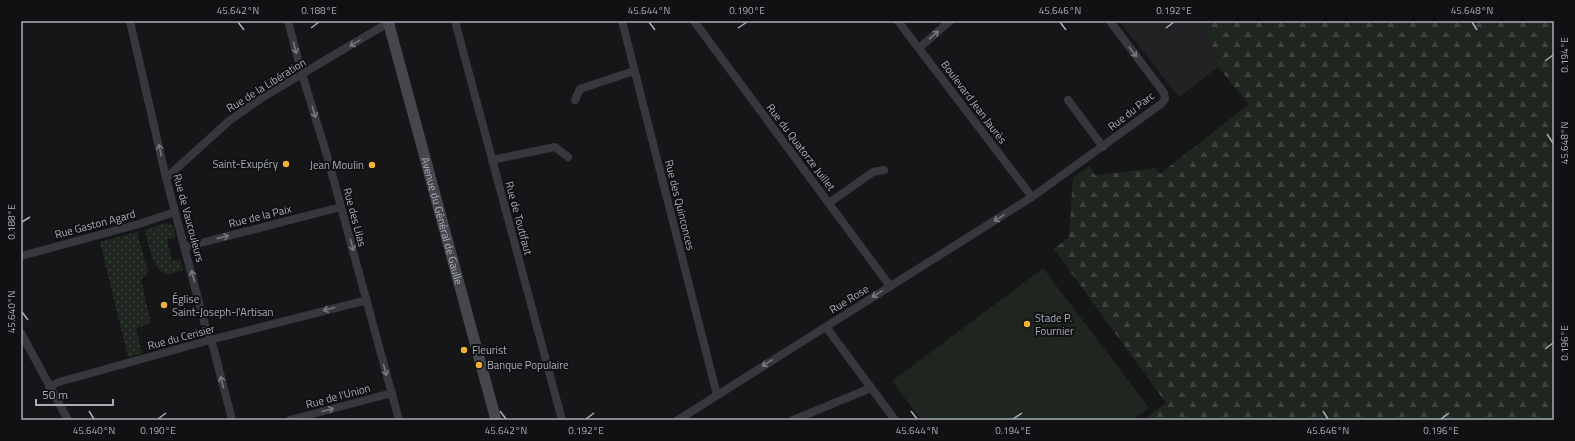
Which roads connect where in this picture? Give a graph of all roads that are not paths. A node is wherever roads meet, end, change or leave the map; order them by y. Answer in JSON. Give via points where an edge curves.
{"nodes":[{"id":1,"x":130,"y":21,"type":"edge"},
{"id":2,"x":288,"y":21,"type":"edge"},
{"id":3,"x":455,"y":21,"type":"edge"},
{"id":4,"x":622,"y":21,"type":"edge"},
{"id":5,"x":694,"y":21,"type":"edge"},
{"id":6,"x":898,"y":21,"type":"edge"},
{"id":7,"x":950,"y":21,"type":"edge"},
{"id":8,"x":1110,"y":21,"type":"edge"},
{"id":9,"x":388,"y":22,"type":"edge"},
{"id":10,"x":919,"y":48,"type":"junction"},
{"id":11,"x":634,"y":71,"type":"junction"},
{"id":12,"x":302,"y":74,"type":"junction"},
{"id":13,"x":575,"y":100,"type":"dead end"},
{"id":14,"x":1068,"y":100,"type":"dead end"},
{"id":15,"x":1103,"y":147,"type":"junction"},
{"id":16,"x":568,"y":157,"type":"dead end"},
{"id":17,"x":492,"y":160,"type":"junction"},
{"id":18,"x":884,"y":170,"type":"dead end"},
{"id":19,"x":166,"y":178,"type":"junction"},
{"id":20,"x":1032,"y":197,"type":"junction"},
{"id":21,"x":829,"y":202,"type":"junction"},
{"id":22,"x":341,"y":207,"type":"junction"},
{"id":23,"x":175,"y":212,"type":"junction"},
{"id":24,"x":185,"y":247,"type":"junction"},
{"id":25,"x":21,"y":256,"type":"edge"},
{"id":26,"x":890,"y":286,"type":"junction"},
{"id":27,"x":367,"y":300,"type":"junction"},
{"id":28,"x":826,"y":327,"type":"junction"},
{"id":29,"x":21,"y":333,"type":"edge"},
{"id":30,"x":210,"y":340,"type":"junction"},
{"id":31,"x":49,"y":387,"type":"junction"},
{"id":32,"x":871,"y":388,"type":"junction"},
{"id":33,"x":392,"y":393,"type":"junction"},
{"id":34,"x":717,"y":395,"type":"junction"},
{"id":35,"x":68,"y":420,"type":"edge"},
{"id":36,"x":232,"y":420,"type":"edge"},
{"id":37,"x":290,"y":420,"type":"edge"},
{"id":38,"x":399,"y":420,"type":"edge"},
{"id":39,"x":496,"y":420,"type":"edge"},
{"id":40,"x":562,"y":420,"type":"edge"},
{"id":41,"x":678,"y":420,"type":"edge"},
{"id":42,"x":793,"y":420,"type":"edge"},
{"id":43,"x":895,"y":420,"type":"edge"}],
"edges":[{"from":19,"to":1,"type":"street","name":"Rue de Vaucouleurs","one_way":true},
{"from":2,"to":12,"type":"street","name":"Rue des Lilas","one_way":true},
{"from":3,"to":17,"type":"street","name":"Rue de Toutifaut"},
{"from":4,"to":11,"type":"street","name":"Rue des Quinconces"},
{"from":5,"to":21,"type":"street","name":"Rue du Quatorze Juillet"},
{"from":6,"to":10,"type":"street","name":"Boulevard Jean Jaurès"},
{"from":10,"to":7,"type":"street","one_way":true},
{"from":8,"to":15,"type":"street","name":"Rue du Parc","one_way":true,"via":[[1164,93],[1165,98],[1161,104]]},
{"from":9,"to":12,"type":"street","name":"Rue de la Libération","one_way":true},
{"from":9,"to":39,"type":"main road","name":"Avenue du Général de Gaulle"},
{"from":10,"to":20,"type":"street","name":"Boulevard Jean Jaurès"},
{"from":11,"to":13,"type":"street","via":[[580,89]]},
{"from":11,"to":34,"type":"street","name":"Rue des Quinconces"},
{"from":12,"to":19,"type":"street","name":"Rue de la Libération","via":[[263,96],[229,121]]},
{"from":12,"to":22,"type":"street","name":"Rue des Lilas","one_way":true},
{"from":14,"to":15,"type":"street"},
{"from":15,"to":20,"type":"street","name":"Rue du Parc"},
{"from":16,"to":17,"type":"street","via":[[555,147]]},
{"from":17,"to":40,"type":"street","name":"Rue de Toutifaut"},
{"from":18,"to":21,"type":"street","via":[[872,172]]},
{"from":19,"to":23,"type":"street","name":"Rue de Vaucouleurs"},
{"from":20,"to":26,"type":"street","name":"Rue Rose","one_way":true},
{"from":21,"to":26,"type":"street","name":"Rue du Quatorze Juillet"},
{"from":24,"to":22,"type":"street","name":"Rue de la Paix","one_way":true},
{"from":22,"to":27,"type":"street","name":"Rue des Lilas","one_way":true},
{"from":23,"to":24,"type":"street","name":"Rue de Vaucouleurs"},
{"from":23,"to":25,"type":"street","name":"Rue Gaston Agard"},
{"from":30,"to":24,"type":"street","name":"Rue de Vaucouleurs","one_way":true},
{"from":26,"to":28,"type":"street","name":"Rue Rose","one_way":true},
{"from":27,"to":30,"type":"street","name":"Rue du Cerisier","one_way":true},
{"from":27,"to":33,"type":"street","name":"Rue des Lilas","one_way":true},
{"from":28,"to":32,"type":"street"},
{"from":28,"to":34,"type":"street","name":"Rue Rose","one_way":true},
{"from":29,"to":31,"type":"street"},
{"from":30,"to":31,"type":"street","name":"Rue du Cerisier"},
{"from":36,"to":30,"type":"street","name":"Rue de Vaucouleurs","one_way":true},
{"from":31,"to":35,"type":"street"},
{"from":32,"to":42,"type":"street"},
{"from":32,"to":43,"type":"street"},
{"from":37,"to":33,"type":"street","name":"Rue de l'Union","one_way":true},
{"from":33,"to":38,"type":"street","name":"Rue des Lilas"},
{"from":34,"to":41,"type":"street","name":"Rue Rose"}]}
